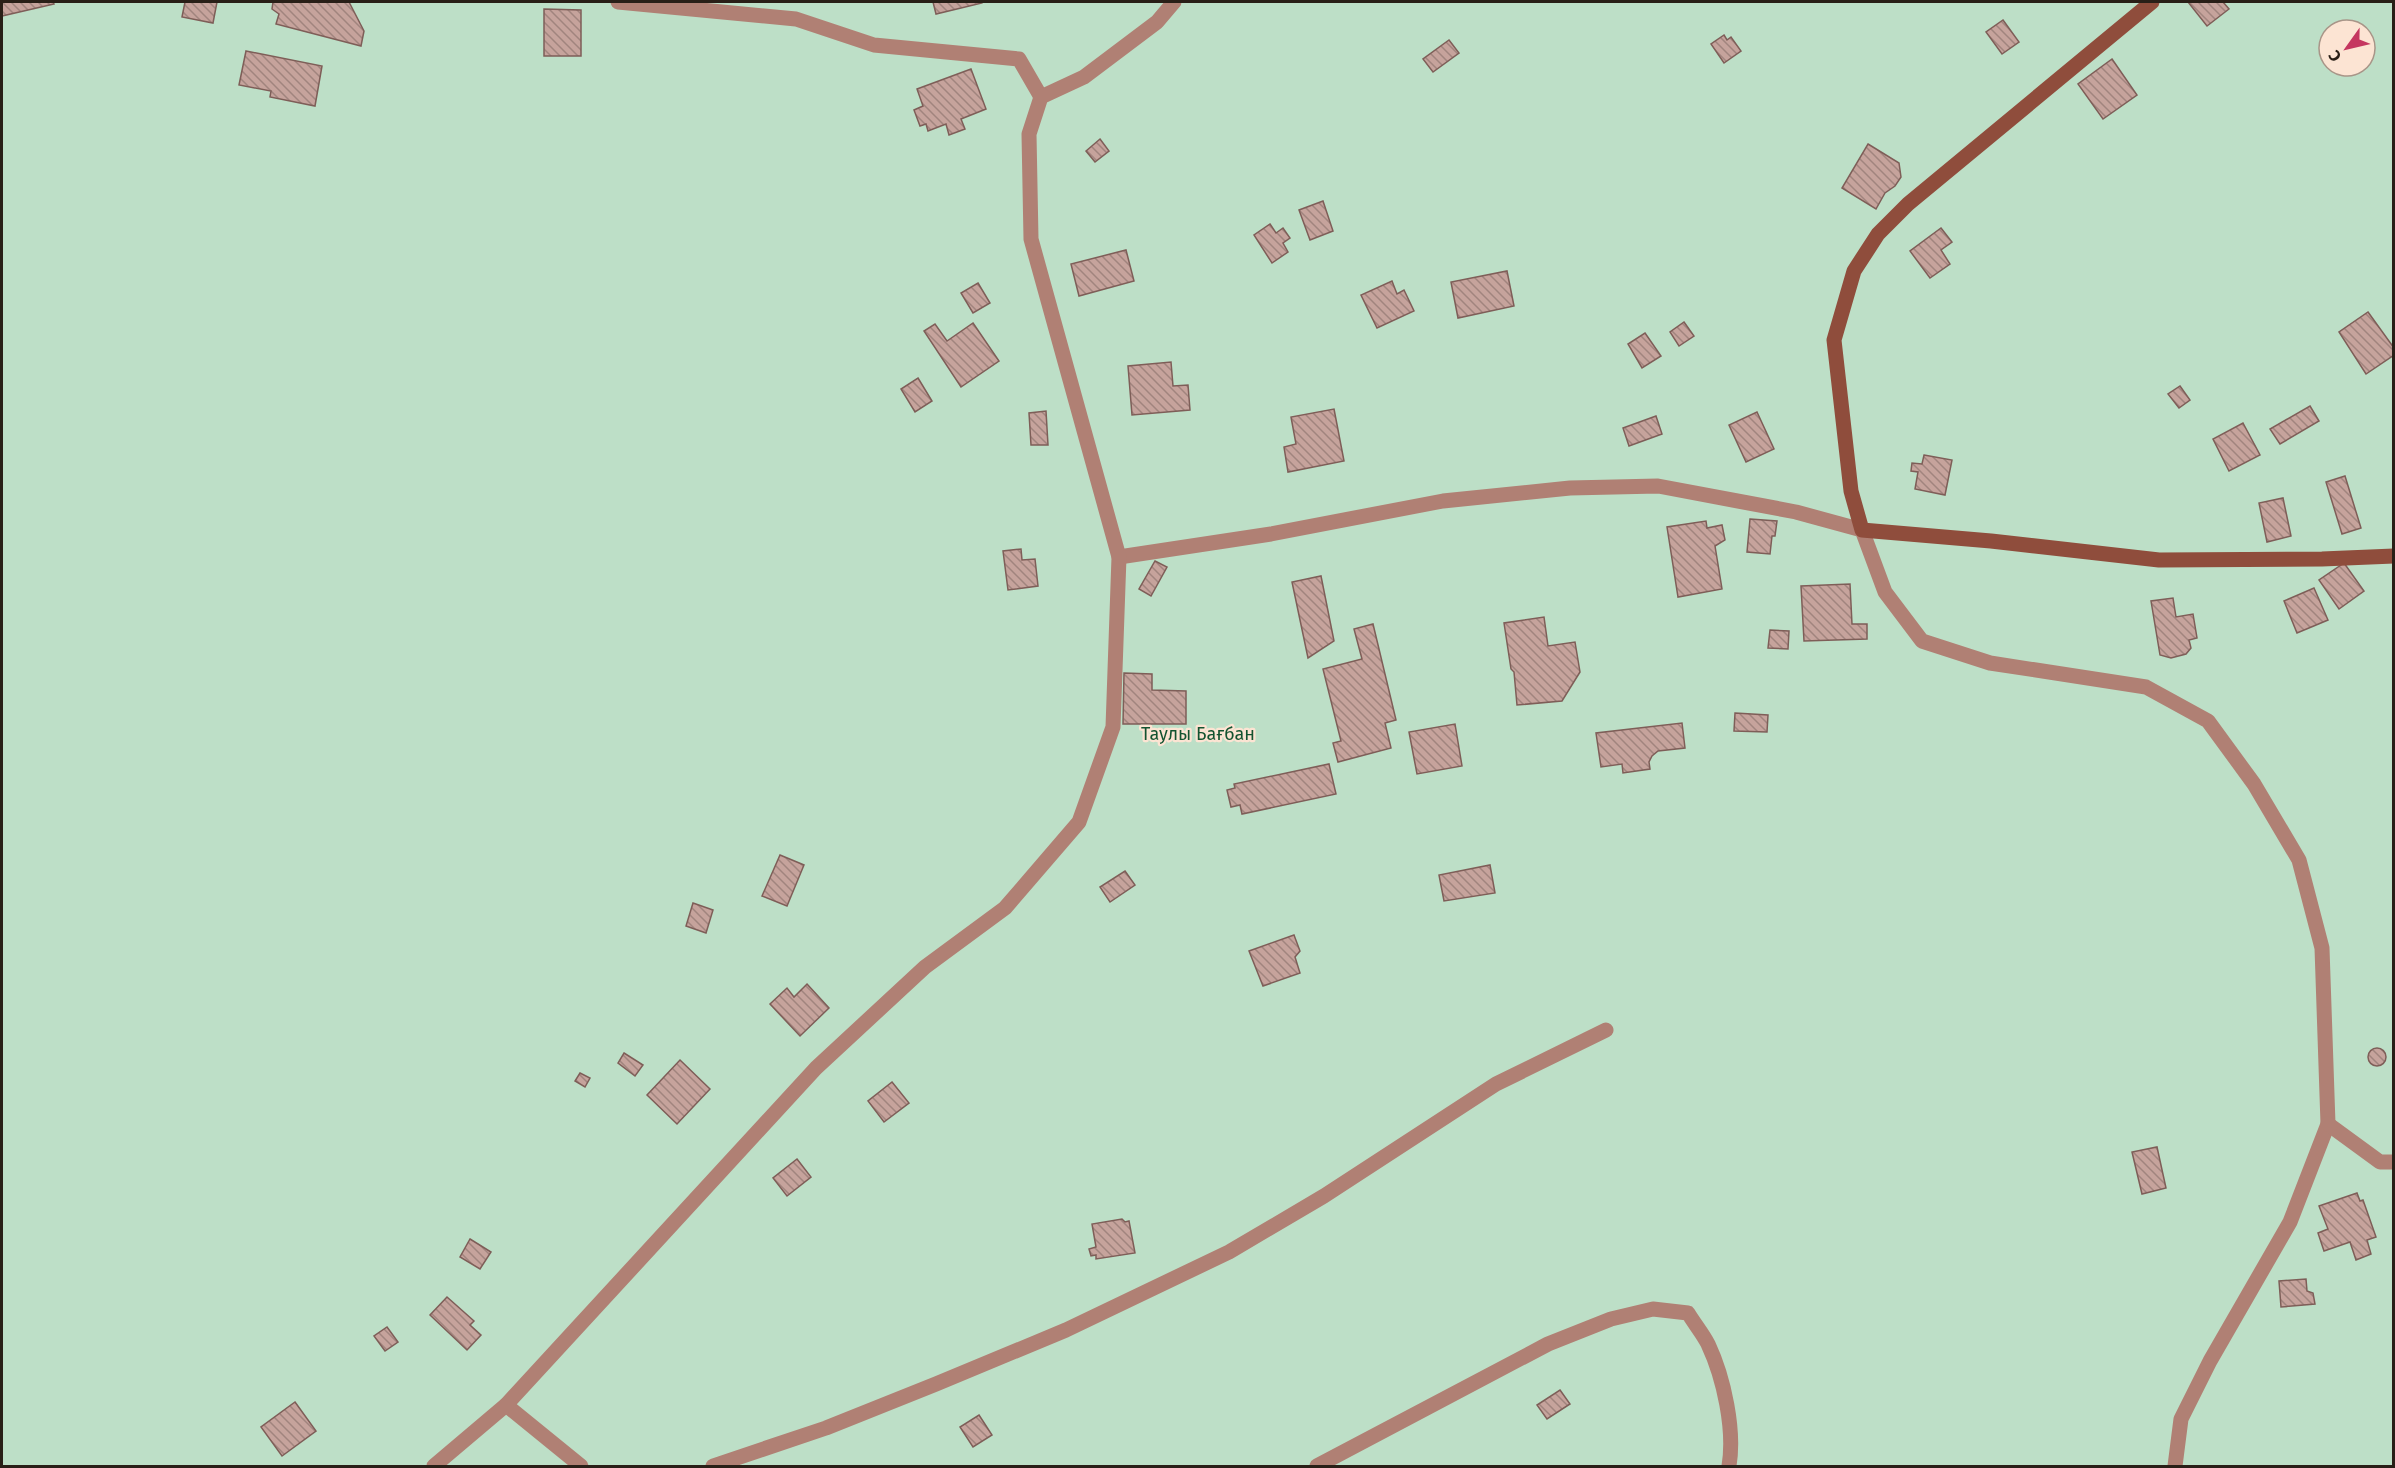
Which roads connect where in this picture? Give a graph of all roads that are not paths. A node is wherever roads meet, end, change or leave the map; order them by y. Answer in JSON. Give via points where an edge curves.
{"nodes":[{"id":1,"x":618,"y":2,"type":"edge"},
{"id":2,"x":1174,"y":2,"type":"edge"},
{"id":3,"x":2152,"y":2,"type":"edge"},
{"id":4,"x":1041,"y":97,"type":"junction"},
{"id":5,"x":1863,"y":530,"type":"junction"},
{"id":6,"x":2394,"y":556,"type":"edge"},
{"id":7,"x":1119,"y":557,"type":"junction"},
{"id":8,"x":1606,"y":1030,"type":"dead end"},
{"id":9,"x":2328,"y":1124,"type":"junction"},
{"id":10,"x":2394,"y":1162,"type":"edge"},
{"id":11,"x":506,"y":1405,"type":"junction"},
{"id":12,"x":434,"y":1467,"type":"edge"},
{"id":13,"x":581,"y":1467,"type":"edge"},
{"id":14,"x":713,"y":1467,"type":"edge"},
{"id":15,"x":1317,"y":1467,"type":"edge"},
{"id":16,"x":1729,"y":1467,"type":"edge"},
{"id":17,"x":2175,"y":1467,"type":"edge"}],
"edges":[{"from":1,"to":4,"type":"street","via":[[796,19],[874,45],[1019,59]]},
{"from":2,"to":4,"type":"street","via":[[1157,22],[1084,77]]},
{"from":3,"to":5,"type":"street","via":[[1908,204],[1878,234],[1854,271],[1834,340],[1851,491]]},
{"from":4,"to":7,"type":"street","via":[[1029,134],[1031,239]]},
{"from":5,"to":6,"type":"street","via":[[2159,560]]},
{"from":5,"to":7,"type":"street","via":[[1796,512],[1658,486],[1570,488],[1443,501],[1271,534]]},
{"from":5,"to":9,"type":"street","via":[[1885,592],[1922,641],[1990,663],[2146,687],[2208,721],[2254,784],[2299,860],[2322,948]]},
{"from":7,"to":11,"type":"street","via":[[1113,727],[1079,822],[1005,908],[925,967],[816,1068]]},
{"from":8,"to":14,"type":"street","via":[[1496,1084],[1324,1196],[1229,1252],[1012,1352],[826,1428]]},
{"from":9,"to":10,"type":"street","via":[[2380,1162]]},
{"from":9,"to":17,"type":"street","via":[[2290,1222],[2181,1419]]},
{"from":11,"to":12,"type":"street"},
{"from":11,"to":13,"type":"street"},
{"from":15,"to":16,"type":"street","via":[[1548,1344],[1611,1319],[1653,1309],[1688,1313],[1708,1345],[1726,1399],[1732,1451]]}]}
